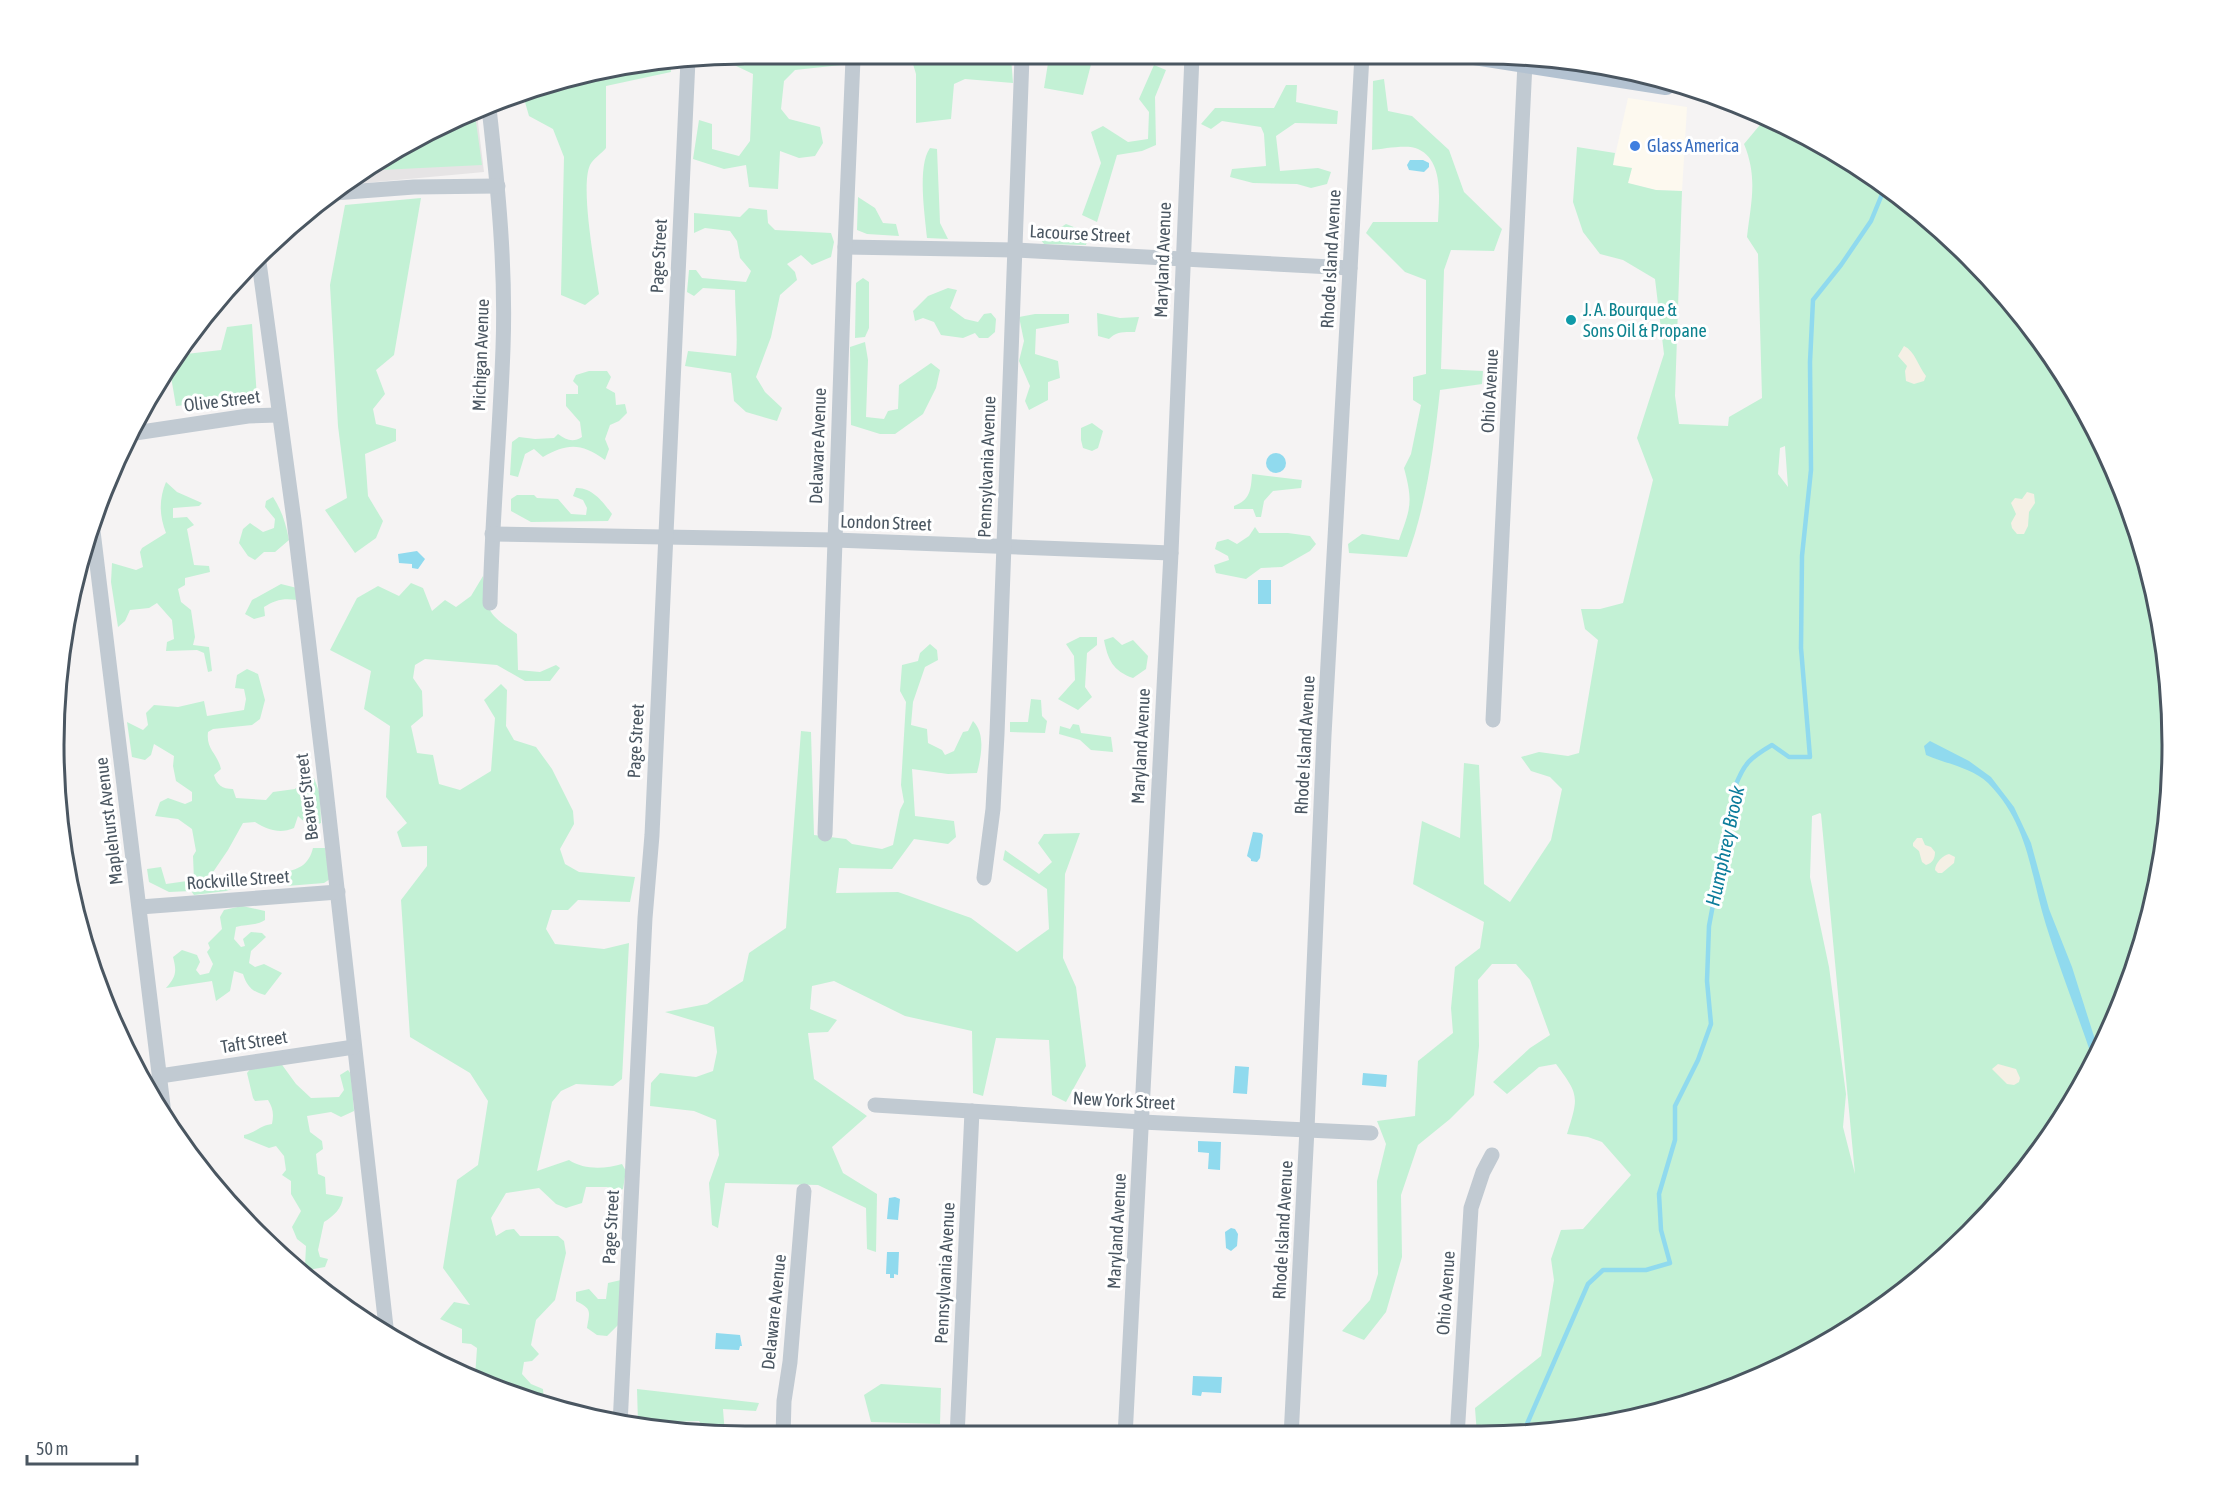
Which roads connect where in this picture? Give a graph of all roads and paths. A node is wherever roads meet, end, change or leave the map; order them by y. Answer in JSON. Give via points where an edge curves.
{"nodes":[{"id":1,"x":853,"y":64,"type":"edge"},
{"id":2,"x":1022,"y":64,"type":"edge"},
{"id":3,"x":1192,"y":64,"type":"edge"},
{"id":4,"x":1361,"y":64,"type":"edge"},
{"id":5,"x":1525,"y":66,"type":"edge"},
{"id":6,"x":688,"y":67,"type":"edge"},
{"id":7,"x":490,"y":114,"type":"edge"},
{"id":8,"x":498,"y":186,"type":"junction"},
{"id":9,"x":349,"y":192,"type":"edge"},
{"id":10,"x":845,"y":247,"type":"junction"},
{"id":11,"x":1015,"y":250,"type":"junction"},
{"id":12,"x":1183,"y":260,"type":"junction"},
{"id":13,"x":260,"y":268,"type":"edge"},
{"id":14,"x":1350,"y":268,"type":"junction"},
{"id":15,"x":278,"y":415,"type":"junction"},
{"id":16,"x":141,"y":432,"type":"edge"},
{"id":17,"x":492,"y":534,"type":"junction"},
{"id":18,"x":665,"y":537,"type":"junction"},
{"id":19,"x":835,"y":540,"type":"junction"},
{"id":20,"x":1004,"y":546,"type":"junction"},
{"id":21,"x":95,"y":547,"type":"edge"},
{"id":22,"x":1171,"y":553,"type":"junction"},
{"id":23,"x":490,"y":603,"type":"dead end"},
{"id":24,"x":1493,"y":720,"type":"dead end"},
{"id":25,"x":825,"y":834,"type":"dead end"},
{"id":26,"x":984,"y":878,"type":"dead end"},
{"id":27,"x":338,"y":892,"type":"junction"},
{"id":28,"x":140,"y":906,"type":"junction"},
{"id":29,"x":354,"y":1047,"type":"junction"},
{"id":30,"x":160,"y":1076,"type":"junction"},
{"id":31,"x":162,"y":1096,"type":"edge"},
{"id":32,"x":875,"y":1105,"type":"dead end"},
{"id":33,"x":972,"y":1111,"type":"junction"},
{"id":34,"x":1142,"y":1122,"type":"junction"},
{"id":35,"x":1307,"y":1130,"type":"junction"},
{"id":36,"x":1371,"y":1132,"type":"dead end"},
{"id":37,"x":1492,"y":1155,"type":"dead end"},
{"id":38,"x":804,"y":1191,"type":"dead end"},
{"id":39,"x":386,"y":1323,"type":"edge"},
{"id":40,"x":621,"y":1414,"type":"edge"},
{"id":41,"x":783,"y":1426,"type":"edge"},
{"id":42,"x":958,"y":1426,"type":"edge"},
{"id":43,"x":1126,"y":1426,"type":"edge"},
{"id":44,"x":1293,"y":1426,"type":"edge"},
{"id":45,"x":1457,"y":1426,"type":"edge"}],
"edges":[{"from":1,"to":10,"type":"street","name":"Delaware Avenue"},
{"from":2,"to":11,"type":"street","name":"Pennsylvania Avenue"},
{"from":3,"to":12,"type":"street","name":"Maryland Avenue"},
{"from":4,"to":14,"type":"street","name":"Rhode Island Avenue"},
{"from":5,"to":24,"type":"street","name":"Ohio Avenue"},
{"from":6,"to":18,"type":"street","name":"Page Street"},
{"from":7,"to":8,"type":"street","name":"Michigan Avenue"},
{"from":8,"to":9,"type":"street"},
{"from":8,"to":17,"type":"street","name":"Michigan Avenue","via":[[504,298]]},
{"from":10,"to":11,"type":"street","name":"Lacourse Street"},
{"from":10,"to":19,"type":"street","name":"Delaware Avenue"},
{"from":11,"to":12,"type":"street","name":"Lacourse Street"},
{"from":11,"to":20,"type":"street","name":"Pennsylvania Avenue"},
{"from":12,"to":14,"type":"street","name":"Lacourse Street"},
{"from":12,"to":22,"type":"street","name":"Maryland Avenue"},
{"from":13,"to":15,"type":"street","name":"Beaver Street"},
{"from":14,"to":35,"type":"street","name":"Rhode Island Avenue","via":[[1323,747]]},
{"from":15,"to":16,"type":"street","name":"Olive Street"},
{"from":15,"to":27,"type":"street","name":"Beaver Street"},
{"from":17,"to":18,"type":"street","name":"London Street"},
{"from":17,"to":23,"type":"street","name":"Michigan Avenue"},
{"from":18,"to":19,"type":"street","name":"London Street"},
{"from":18,"to":40,"type":"street","name":"Page Street"},
{"from":19,"to":20,"type":"street","name":"London Street"},
{"from":19,"to":25,"type":"street","name":"Delaware Avenue"},
{"from":20,"to":22,"type":"street","name":"London Street"},
{"from":20,"to":26,"type":"street","name":"Pennsylvania Avenue","via":[[993,809]]},
{"from":21,"to":28,"type":"street","name":"Maplehurst Avenue"},
{"from":22,"to":34,"type":"street","name":"Maryland Avenue"},
{"from":27,"to":28,"type":"street","name":"Rockville Street"},
{"from":27,"to":29,"type":"street","name":"Beaver Street"},
{"from":28,"to":30,"type":"street","name":"Maplehurst Avenue"},
{"from":29,"to":30,"type":"street","name":"Taft Street"},
{"from":29,"to":39,"type":"street","name":"Beaver Street"},
{"from":30,"to":31,"type":"street","name":"Maplehurst Avenue"},
{"from":32,"to":33,"type":"street","name":"New York Street"},
{"from":33,"to":34,"type":"street","name":"New York Street"},
{"from":33,"to":42,"type":"street","name":"Pennsylvania Avenue"},
{"from":34,"to":35,"type":"street","name":"New York Street"},
{"from":34,"to":43,"type":"street","name":"Maryland Avenue"},
{"from":35,"to":36,"type":"street","name":"New York Street"},
{"from":35,"to":44,"type":"street","name":"Rhode Island Avenue"},
{"from":37,"to":45,"type":"street","name":"Ohio Avenue","via":[[1472,1208]]},
{"from":38,"to":41,"type":"street","name":"Delaware Avenue"}]}
